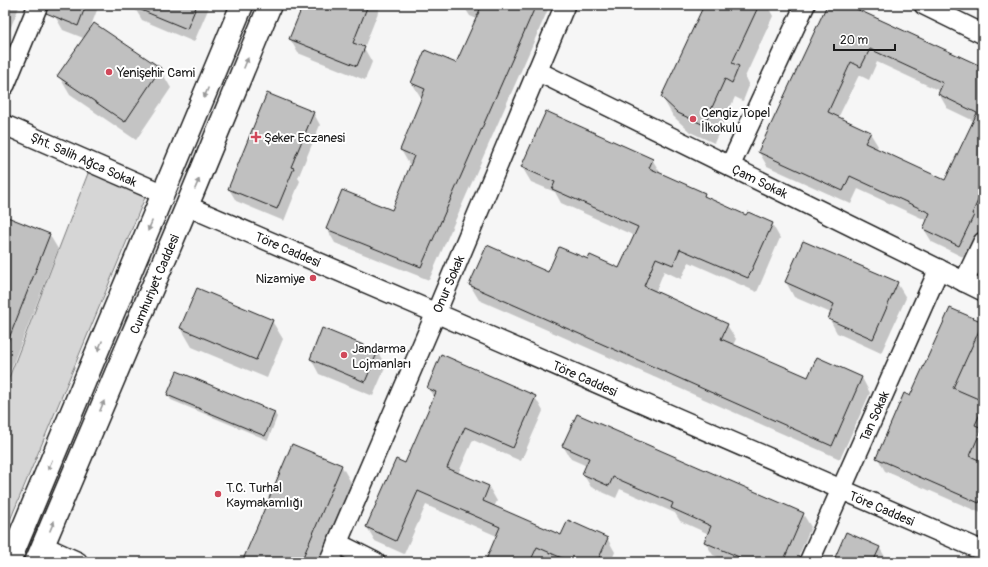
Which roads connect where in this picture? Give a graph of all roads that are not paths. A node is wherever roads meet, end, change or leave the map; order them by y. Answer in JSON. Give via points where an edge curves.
{"nodes":[{"id":1,"x":38,"y":5,"type":"edge"},
{"id":2,"x":242,"y":5,"type":"edge"},
{"id":3,"x":270,"y":5,"type":"edge"},
{"id":4,"x":565,"y":5,"type":"edge"},
{"id":5,"x":805,"y":5,"type":"edge"},
{"id":6,"x":924,"y":5,"type":"edge"},
{"id":7,"x":983,"y":34,"type":"edge"},
{"id":8,"x":538,"y":71,"type":"junction"},
{"id":9,"x":5,"y":84,"type":"edge"},
{"id":10,"x":5,"y":125,"type":"edge"},
{"id":11,"x":730,"y":166,"type":"junction"},
{"id":12,"x":163,"y":194,"type":"junction"},
{"id":13,"x":187,"y":206,"type":"junction"},
{"id":14,"x":983,"y":242,"type":"edge"},
{"id":15,"x":939,"y":269,"type":"junction"},
{"id":16,"x":964,"y":282,"type":"junction"},
{"id":17,"x":983,"y":291,"type":"edge"},
{"id":18,"x":436,"y":313,"type":"junction"},
{"id":19,"x":841,"y":490,"type":"junction"},
{"id":20,"x":337,"y":543,"type":"junction"},
{"id":21,"x":983,"y":551,"type":"edge"},
{"id":22,"x":40,"y":554,"type":"edge"},
{"id":23,"x":9,"y":562,"type":"edge"},
{"id":24,"x":78,"y":562,"type":"edge"},
{"id":25,"x":329,"y":562,"type":"edge"},
{"id":26,"x":375,"y":562,"type":"edge"},
{"id":27,"x":809,"y":562,"type":"edge"}],
"edges":[{"from":1,"to":9,"type":"street"},
{"from":2,"to":12,"type":"highway","name":"Cumhuriyet Caddesi","one_way":true},
{"from":13,"to":3,"type":"highway","name":"Cumhuriyet Caddesi","one_way":true},
{"from":4,"to":8,"type":"street","name":"Onur Sokak"},
{"from":5,"to":11,"type":"street"},
{"from":6,"to":7,"type":"street"},
{"from":8,"to":11,"type":"street","name":"Çam Sokak"},
{"from":8,"to":18,"type":"street","name":"Onur Sokak"},
{"from":10,"to":12,"type":"street","name":"Şht. Salih Ağca Sokak"},
{"from":11,"to":15,"type":"street","name":"Çam Sokak"},
{"from":12,"to":23,"type":"highway","name":"Cumhuriyet Caddesi","one_way":true},
{"from":13,"to":18,"type":"street","name":"Töre Caddesi"},
{"from":22,"to":13,"type":"highway","name":"Cumhuriyet Caddesi","one_way":true},
{"from":14,"to":16,"type":"street"},
{"from":15,"to":16,"type":"street","name":"Çam Sokak"},
{"from":15,"to":19,"type":"street","name":"Tan Sokak"},
{"from":16,"to":17,"type":"street","name":"Çam Sokak"},
{"from":18,"to":19,"type":"street","name":"Töre Caddesi"},
{"from":18,"to":20,"type":"street","name":"Onur Sokak"},
{"from":19,"to":21,"type":"street","name":"Töre Caddesi"},
{"from":19,"to":27,"type":"street","name":"Tan Sokak"},
{"from":20,"to":25,"type":"street","name":"Onur Sokak"},
{"from":20,"to":26,"type":"street"},
{"from":22,"to":24,"type":"street"}]}
